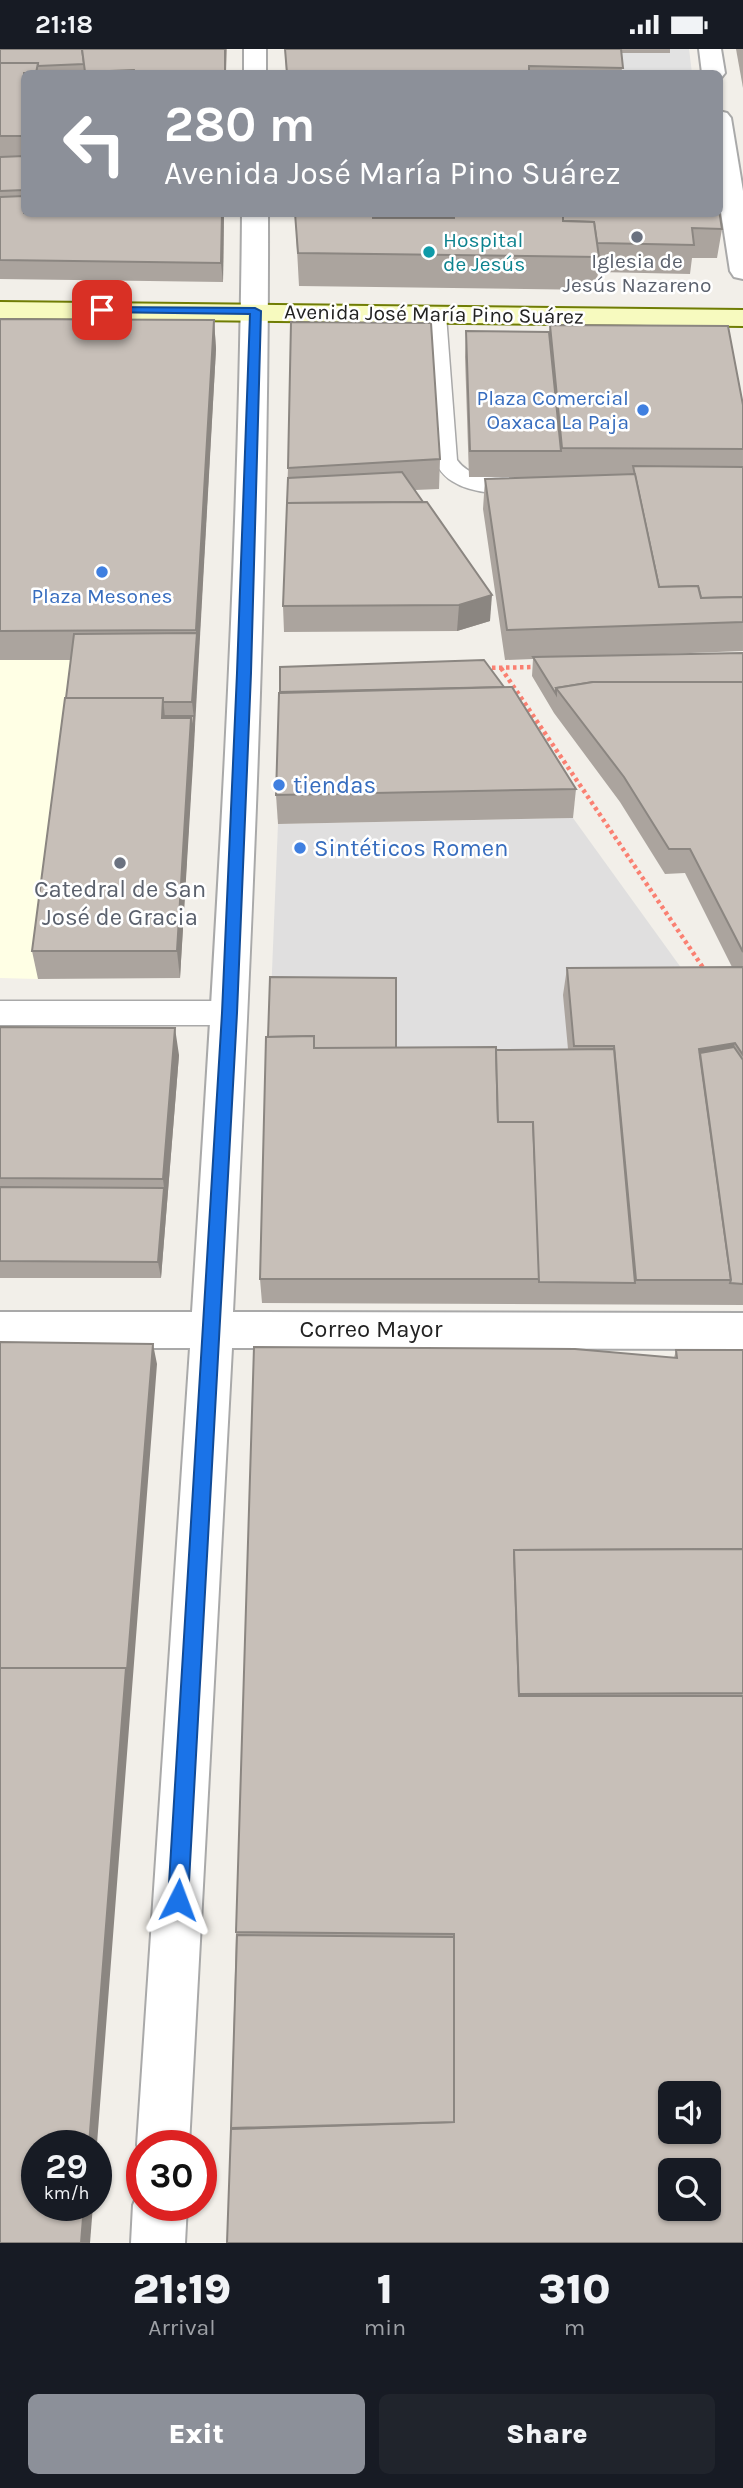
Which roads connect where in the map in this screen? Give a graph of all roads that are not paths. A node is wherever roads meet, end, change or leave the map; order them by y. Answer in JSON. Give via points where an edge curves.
{"nodes":[{"id":1,"x":255,"y":49,"type":"edge"},
{"id":2,"x":710,"y":49,"type":"edge"},
{"id":3,"x":255,"y":70,"type":"edge"},
{"id":4,"x":713,"y":70,"type":"edge"},
{"id":5,"x":723,"y":128,"type":"edge"},
{"id":6,"x":733,"y":152,"type":"edge"},
{"id":7,"x":255,"y":217,"type":"edge"},
{"id":8,"x":743,"y":271,"type":"edge"},
{"id":9,"x":0,"y":310,"type":"edge"},
{"id":10,"x":255,"y":311,"type":"junction"},
{"id":11,"x":435,"y":315,"type":"junction"},
{"id":12,"x":743,"y":319,"type":"edge"},
{"id":13,"x":554,"y":485,"type":"edge"},
{"id":14,"x":0,"y":1013,"type":"edge"},
{"id":15,"x":229,"y":1013,"type":"junction"},
{"id":16,"x":212,"y":1328,"type":"junction"},
{"id":17,"x":0,"y":1330,"type":"edge"},
{"id":18,"x":743,"y":1331,"type":"edge"},
{"id":19,"x":164,"y":2130,"type":"edge"},
{"id":20,"x":159,"y":2221,"type":"edge"},
{"id":21,"x":158,"y":2243,"type":"edge"}],
"edges":[{"from":1,"to":3,"type":"street"},
{"from":2,"to":4,"type":"street"},
{"from":5,"to":6,"type":"street"},
{"from":6,"to":8,"type":"street"},
{"from":7,"to":10,"type":"street"},
{"from":9,"to":10,"type":"main road","name":"Avenida José María Pino Suárez"},
{"from":10,"to":11,"type":"main road","name":"Avenida José María Pino Suárez"},
{"from":10,"to":15,"type":"street"},
{"from":11,"to":12,"type":"main road","name":"Avenida José María Pino Suárez"},
{"from":11,"to":13,"type":"street","via":[[445,460],[452,472],[486,484]]},
{"from":14,"to":15,"type":"street"},
{"from":15,"to":16,"type":"street"},
{"from":16,"to":17,"type":"street","name":"Correo Mayor"},
{"from":16,"to":18,"type":"street","name":"Correo Mayor"},
{"from":16,"to":19,"type":"street"},
{"from":20,"to":21,"type":"street"}]}
